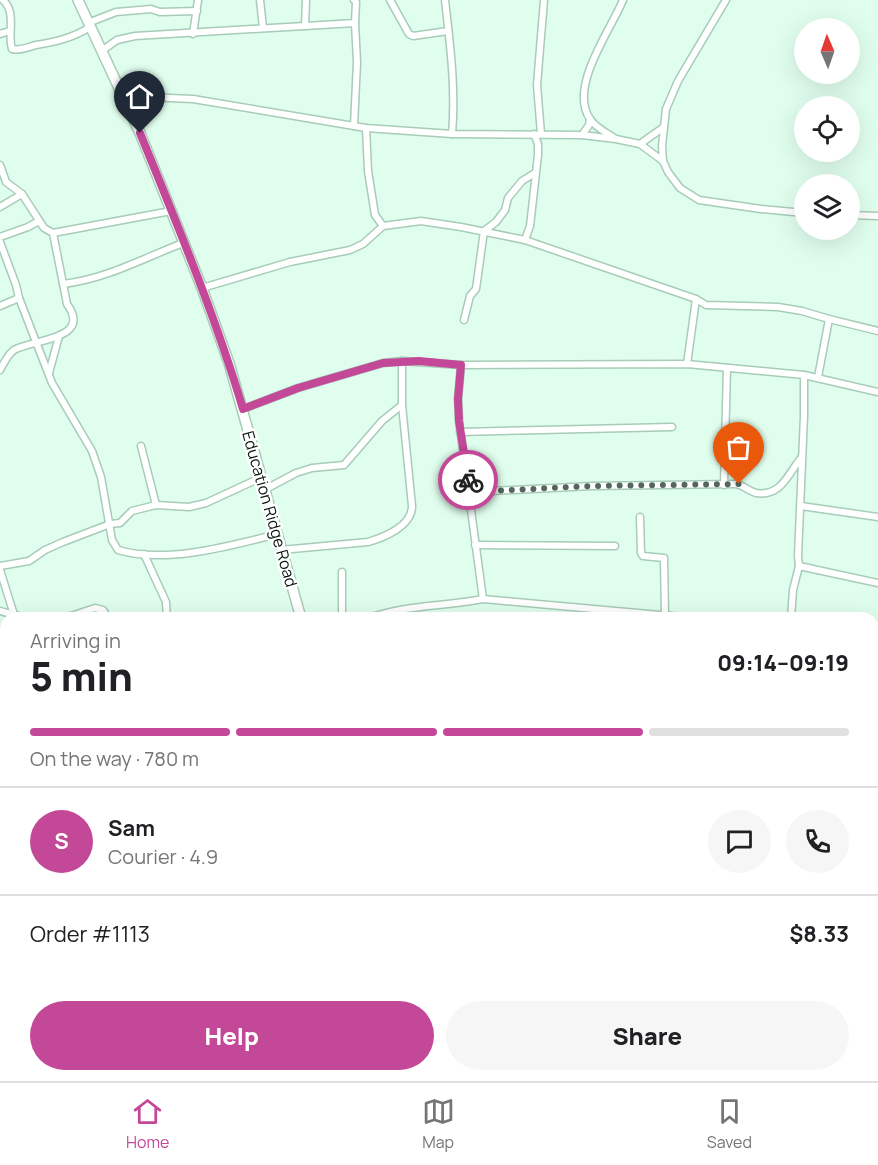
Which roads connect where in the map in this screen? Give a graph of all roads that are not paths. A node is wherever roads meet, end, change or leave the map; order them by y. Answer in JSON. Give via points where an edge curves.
{"nodes":[{"id":1,"x":3,"y":0,"type":"edge"},
{"id":2,"x":78,"y":0,"type":"edge"},
{"id":3,"x":198,"y":0,"type":"edge"},
{"id":4,"x":260,"y":0,"type":"edge"},
{"id":5,"x":306,"y":0,"type":"edge"},
{"id":6,"x":354,"y":0,"type":"edge"},
{"id":7,"x":390,"y":0,"type":"edge"},
{"id":8,"x":445,"y":0,"type":"edge"},
{"id":9,"x":544,"y":0,"type":"edge"},
{"id":10,"x":623,"y":0,"type":"edge"},
{"id":11,"x":726,"y":0,"type":"edge"},
{"id":12,"x":197,"y":11,"type":"junction"},
{"id":13,"x":355,"y":23,"type":"junction"},
{"id":14,"x":89,"y":25,"type":"junction"},
{"id":15,"x":305,"y":26,"type":"junction"},
{"id":16,"x":263,"y":28,"type":"junction"},
{"id":17,"x":448,"y":31,"type":"junction"},
{"id":18,"x":10,"y":32,"type":"junction"},
{"id":19,"x":0,"y":34,"type":"edge"},
{"id":20,"x":193,"y":34,"type":"junction"},
{"id":21,"x":103,"y":50,"type":"junction"},
{"id":22,"x":125,"y":100,"type":"junction"},
{"id":23,"x":590,"y":119,"type":"junction"},
{"id":24,"x":354,"y":126,"type":"junction"},
{"id":25,"x":664,"y":126,"type":"junction"},
{"id":26,"x":366,"y":128,"type":"junction"},
{"id":27,"x":452,"y":134,"type":"junction"},
{"id":28,"x":537,"y":134,"type":"junction"},
{"id":29,"x":582,"y":135,"type":"junction"},
{"id":30,"x":616,"y":139,"type":"junction"},
{"id":31,"x":640,"y":144,"type":"junction"},
{"id":32,"x":663,"y":161,"type":"junction"},
{"id":33,"x":0,"y":165,"type":"edge"},
{"id":34,"x":535,"y":173,"type":"junction"},
{"id":35,"x":22,"y":195,"type":"junction"},
{"id":36,"x":0,"y":207,"type":"edge"},
{"id":37,"x":171,"y":211,"type":"junction"},
{"id":38,"x":794,"y":212,"type":"edge"},
{"id":39,"x":860,"y":215,"type":"edge"},
{"id":40,"x":878,"y":216,"type":"edge"},
{"id":41,"x":376,"y":219,"type":"junction"},
{"id":42,"x":39,"y":221,"type":"junction"},
{"id":43,"x":383,"y":226,"type":"junction"},
{"id":44,"x":377,"y":231,"type":"junction"},
{"id":45,"x":484,"y":231,"type":"junction"},
{"id":46,"x":53,"y":233,"type":"junction"},
{"id":47,"x":0,"y":237,"type":"edge"},
{"id":48,"x":525,"y":240,"type":"junction"},
{"id":49,"x":0,"y":242,"type":"edge"},
{"id":50,"x":183,"y":243,"type":"junction"},
{"id":51,"x":63,"y":284,"type":"junction"},
{"id":52,"x":202,"y":288,"type":"junction"},
{"id":53,"x":18,"y":298,"type":"junction"},
{"id":54,"x":696,"y":299,"type":"junction"},
{"id":55,"x":0,"y":306,"type":"edge"},
{"id":56,"x":464,"y":320,"type":"dead end"},
{"id":57,"x":829,"y":320,"type":"junction"},
{"id":58,"x":878,"y":331,"type":"edge"},
{"id":59,"x":59,"y":336,"type":"junction"},
{"id":60,"x":36,"y":342,"type":"junction"},
{"id":61,"x":402,"y":361,"type":"junction"},
{"id":62,"x":687,"y":364,"type":"junction"},
{"id":63,"x":461,"y":365,"type":"junction"},
{"id":64,"x":727,"y":368,"type":"junction"},
{"id":65,"x":0,"y":369,"type":"edge"},
{"id":66,"x":49,"y":375,"type":"junction"},
{"id":67,"x":804,"y":375,"type":"junction"},
{"id":68,"x":818,"y":377,"type":"junction"},
{"id":69,"x":878,"y":392,"type":"edge"},
{"id":70,"x":402,"y":405,"type":"junction"},
{"id":71,"x":243,"y":409,"type":"junction"},
{"id":72,"x":672,"y":427,"type":"dead end"},
{"id":73,"x":460,"y":432,"type":"junction"},
{"id":74,"x":141,"y":446,"type":"dead end"},
{"id":75,"x":802,"y":457,"type":"junction"},
{"id":76,"x":260,"y":478,"type":"junction"},
{"id":77,"x":724,"y":485,"type":"junction"},
{"id":78,"x":264,"y":490,"type":"junction"},
{"id":79,"x":470,"y":492,"type":"junction"},
{"id":80,"x":156,"y":505,"type":"junction"},
{"id":81,"x":801,"y":506,"type":"junction"},
{"id":82,"x":640,"y":517,"type":"dead end"},
{"id":83,"x":878,"y":517,"type":"edge"},
{"id":84,"x":110,"y":524,"type":"junction"},
{"id":85,"x":277,"y":534,"type":"junction"},
{"id":86,"x":475,"y":545,"type":"junction"},
{"id":87,"x":615,"y":546,"type":"dead end"},
{"id":88,"x":281,"y":550,"type":"junction"},
{"id":89,"x":144,"y":554,"type":"junction"},
{"id":90,"x":799,"y":566,"type":"junction"},
{"id":91,"x":0,"y":568,"type":"edge"},
{"id":92,"x":342,"y":572,"type":"dead end"},
{"id":93,"x":878,"y":583,"type":"edge"},
{"id":94,"x":483,"y":599,"type":"junction"},
{"id":95,"x":13,"y":612,"type":"edge"},
{"id":96,"x":83,"y":612,"type":"edge"},
{"id":97,"x":104,"y":612,"type":"edge"},
{"id":98,"x":167,"y":612,"type":"edge"},
{"id":99,"x":299,"y":612,"type":"edge"},
{"id":100,"x":342,"y":612,"type":"edge"},
{"id":101,"x":396,"y":612,"type":"edge"},
{"id":102,"x":641,"y":612,"type":"edge"},
{"id":103,"x":665,"y":612,"type":"edge"},
{"id":104,"x":792,"y":612,"type":"edge"}],
"edges":[{"from":1,"to":18,"type":"street","via":[[12,15]]},
{"from":2,"to":14,"type":"main road","name":"Education Ridge Road"},
{"from":3,"to":12,"type":"street"},
{"from":4,"to":16,"type":"street"},
{"from":5,"to":15,"type":"street"},
{"from":6,"to":13,"type":"street"},
{"from":7,"to":17,"type":"street","via":[[409,34]]},
{"from":8,"to":17,"type":"street"},
{"from":9,"to":28,"type":"street"},
{"from":10,"to":23,"type":"street","via":[[603,38],[586,85]]},
{"from":11,"to":25,"type":"street","via":[[678,81],[666,109]]},
{"from":12,"to":14,"type":"street","via":[[128,10]]},
{"from":12,"to":20,"type":"street"},
{"from":13,"to":15,"type":"street"},
{"from":13,"to":24,"type":"street"},
{"from":14,"to":18,"type":"street","via":[[66,39],[19,50],[12,49]]},
{"from":14,"to":21,"type":"main road","name":"Education Ridge Road"},
{"from":15,"to":16,"type":"street"},
{"from":16,"to":20,"type":"street"},
{"from":17,"to":27,"type":"street","via":[[453,73]]},
{"from":18,"to":19,"type":"street"},
{"from":20,"to":21,"type":"street","via":[[121,38]]},
{"from":21,"to":22,"type":"main road","name":"Education Ridge Road"},
{"from":22,"to":24,"type":"street","via":[[193,99]]},
{"from":22,"to":37,"type":"main road","name":"Education Ridge Road"},
{"from":23,"to":29,"type":"street"},
{"from":23,"to":30,"type":"street"},
{"from":24,"to":26,"type":"street"},
{"from":25,"to":31,"type":"street"},
{"from":25,"to":32,"type":"street"},
{"from":26,"to":27,"type":"street"},
{"from":26,"to":41,"type":"street"},
{"from":27,"to":28,"type":"street"},
{"from":28,"to":29,"type":"street"},
{"from":28,"to":34,"type":"street"},
{"from":29,"to":30,"type":"street"},
{"from":30,"to":31,"type":"street"},
{"from":31,"to":32,"type":"street"},
{"from":32,"to":38,"type":"street","via":[[680,188],[699,200]]},
{"from":33,"to":35,"type":"street","via":[[6,182]]},
{"from":34,"to":45,"type":"street","via":[[522,181],[508,198],[505,210]]},
{"from":34,"to":48,"type":"street"},
{"from":35,"to":36,"type":"street"},
{"from":35,"to":42,"type":"street"},
{"from":37,"to":46,"type":"street"},
{"from":37,"to":50,"type":"main road","name":"Education Ridge Road"},
{"from":39,"to":40,"type":"street"},
{"from":41,"to":43,"type":"street"},
{"from":41,"to":44,"type":"street"},
{"from":42,"to":46,"type":"street"},
{"from":42,"to":47,"type":"street"},
{"from":43,"to":44,"type":"street"},
{"from":43,"to":45,"type":"street","via":[[421,222]]},
{"from":44,"to":52,"type":"street","via":[[350,250],[291,262]]},
{"from":45,"to":48,"type":"street"},
{"from":45,"to":56,"type":"street","via":[[476,289],[470,296]]},
{"from":46,"to":51,"type":"street"},
{"from":48,"to":54,"type":"street"},
{"from":49,"to":53,"type":"street"},
{"from":50,"to":51,"type":"street","via":[[118,271]]},
{"from":50,"to":52,"type":"main road","name":"Education Ridge Road"},
{"from":51,"to":59,"type":"street","via":[[74,318],[73,324]]},
{"from":52,"to":71,"type":"main road","name":"Education Ridge Road"},
{"from":53,"to":55,"type":"street"},
{"from":53,"to":60,"type":"street"},
{"from":54,"to":57,"type":"street","via":[[706,305],[778,307]]},
{"from":54,"to":62,"type":"street"},
{"from":57,"to":58,"type":"street"},
{"from":57,"to":68,"type":"street"},
{"from":59,"to":60,"type":"street"},
{"from":59,"to":66,"type":"street"},
{"from":60,"to":65,"type":"street","via":[[14,350]]},
{"from":60,"to":66,"type":"street"},
{"from":61,"to":63,"type":"street"},
{"from":61,"to":70,"type":"street"},
{"from":61,"to":71,"type":"street","via":[[298,388]]},
{"from":62,"to":63,"type":"street"},
{"from":62,"to":64,"type":"street"},
{"from":63,"to":73,"type":"street"},
{"from":64,"to":67,"type":"street"},
{"from":64,"to":77,"type":"street"},
{"from":66,"to":84,"type":"street","via":[[92,451]]},
{"from":67,"to":68,"type":"street"},
{"from":67,"to":75,"type":"street"},
{"from":68,"to":69,"type":"street"},
{"from":70,"to":78,"type":"street","via":[[382,421],[344,465],[296,473]]},
{"from":70,"to":88,"type":"street","via":[[412,506],[405,523],[379,539]]},
{"from":71,"to":76,"type":"main road","name":"Education Ridge Road"},
{"from":72,"to":73,"type":"street"},
{"from":73,"to":79,"type":"street"},
{"from":74,"to":80,"type":"street"},
{"from":75,"to":77,"type":"street","via":[[778,490],[755,493],[739,484]]},
{"from":75,"to":81,"type":"street"},
{"from":76,"to":78,"type":"main road","name":"Education Ridge Road"},
{"from":76,"to":80,"type":"street","via":[[206,503],[189,507]]},
{"from":77,"to":79,"type":"street"},
{"from":78,"to":85,"type":"main road","name":"Education Ridge Road"},
{"from":79,"to":86,"type":"street"},
{"from":80,"to":84,"type":"street","via":[[132,511],[120,522]]},
{"from":81,"to":83,"type":"street"},
{"from":81,"to":90,"type":"street"},
{"from":82,"to":103,"type":"street","via":[[641,553],[664,558]]},
{"from":84,"to":89,"type":"street","via":[[118,550]]},
{"from":84,"to":91,"type":"street","via":[[45,550],[29,561]]},
{"from":85,"to":88,"type":"main road","name":"Education Ridge Road"},
{"from":85,"to":89,"type":"street","via":[[222,548]]},
{"from":86,"to":87,"type":"street"},
{"from":86,"to":94,"type":"street"},
{"from":88,"to":99,"type":"main road","name":"Education Ridge Road"},
{"from":89,"to":98,"type":"street","via":[[166,602]]},
{"from":90,"to":93,"type":"street"},
{"from":90,"to":104,"type":"street"},
{"from":91,"to":95,"type":"street"},
{"from":92,"to":100,"type":"street"},
{"from":94,"to":101,"type":"street","via":[[408,607]]},
{"from":94,"to":102,"type":"street"},
{"from":96,"to":97,"type":"street","via":[[95,608]]}]}
